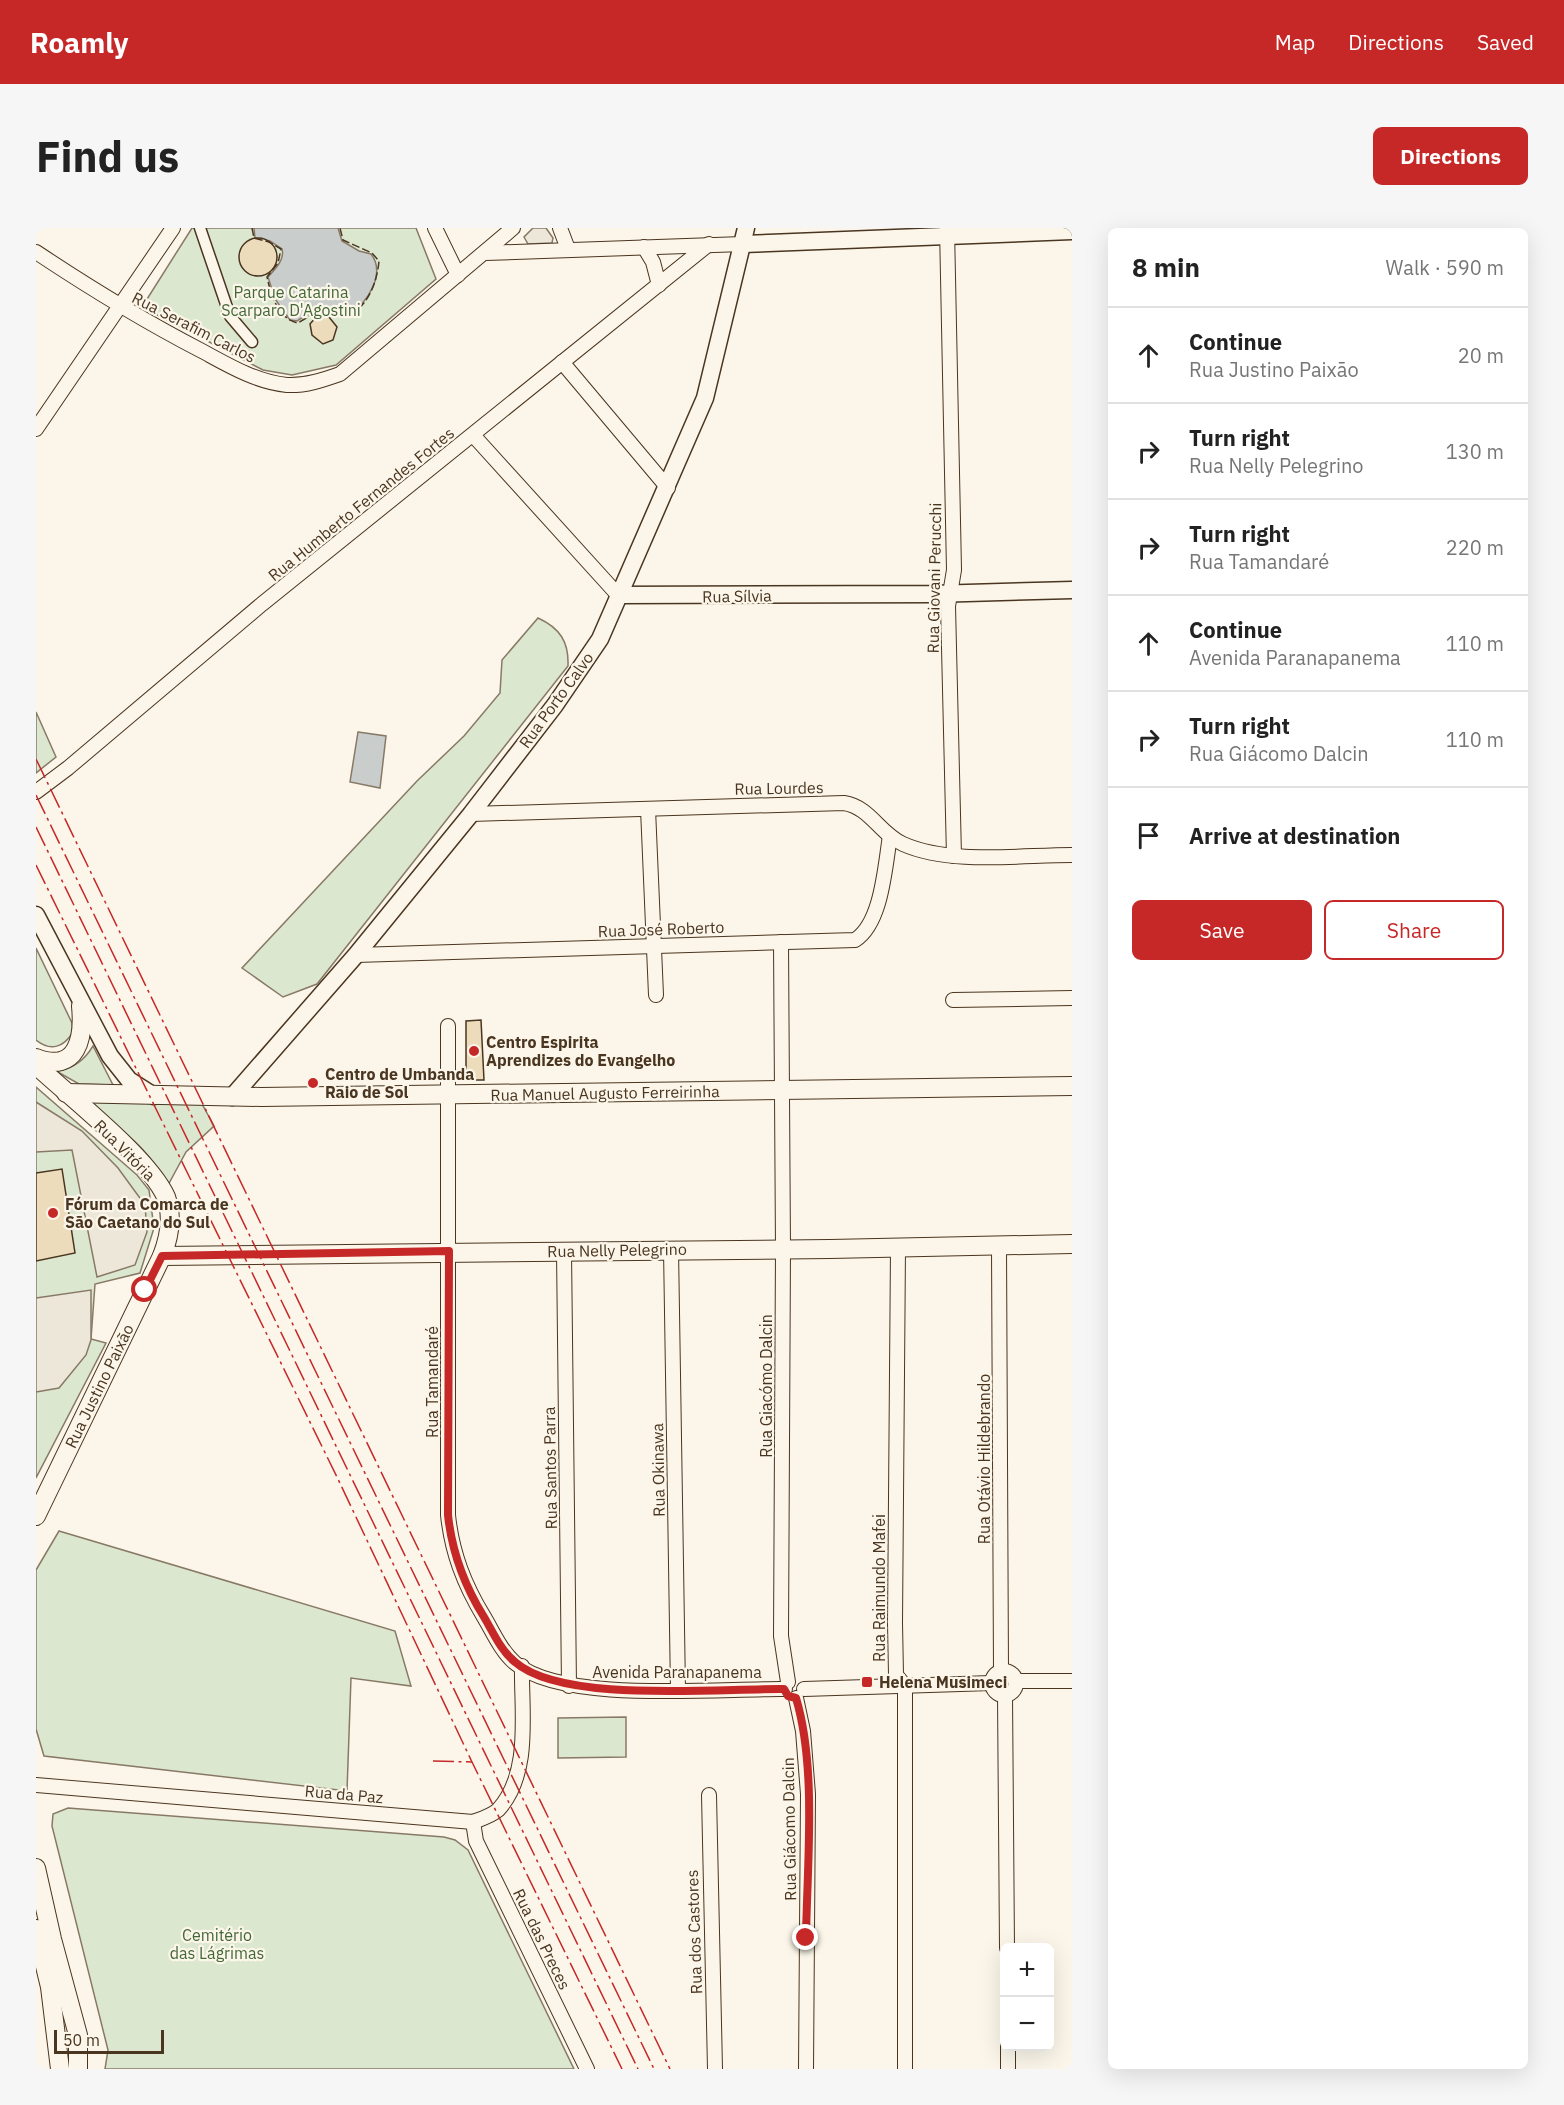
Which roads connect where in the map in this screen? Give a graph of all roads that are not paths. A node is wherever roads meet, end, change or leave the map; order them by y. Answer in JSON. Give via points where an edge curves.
{"nodes":[{"id":1,"x":173,"y":228,"type":"edge"},
{"id":2,"x":200,"y":228,"type":"edge"},
{"id":3,"x":435,"y":228,"type":"edge"},
{"id":4,"x":513,"y":228,"type":"edge"},
{"id":5,"x":560,"y":228,"type":"edge"},
{"id":6,"x":1072,"y":231,"type":"edge"},
{"id":7,"x":947,"y":232,"type":"edge"},
{"id":8,"x":745,"y":236,"type":"edge"},
{"id":9,"x":709,"y":244,"type":"junction"},
{"id":10,"x":644,"y":247,"type":"junction"},
{"id":11,"x":568,"y":249,"type":"junction"},
{"id":12,"x":36,"y":252,"type":"edge"},
{"id":13,"x":485,"y":252,"type":"junction"},
{"id":14,"x":458,"y":275,"type":"junction"},
{"id":15,"x":659,"y":285,"type":"junction"},
{"id":16,"x":120,"y":308,"type":"junction"},
{"id":17,"x":252,"y":342,"type":"dead end"},
{"id":18,"x":562,"y":362,"type":"junction"},
{"id":19,"x":36,"y":429,"type":"edge"},
{"id":20,"x":473,"y":435,"type":"junction"},
{"id":21,"x":668,"y":488,"type":"junction"},
{"id":22,"x":1072,"y":590,"type":"edge"},
{"id":23,"x":950,"y":594,"type":"junction"},
{"id":24,"x":618,"y":595,"type":"junction"},
{"id":25,"x":36,"y":792,"type":"edge"},
{"id":26,"x":648,"y":809,"type":"junction"},
{"id":27,"x":471,"y":814,"type":"junction"},
{"id":28,"x":890,"y":836,"type":"junction"},
{"id":29,"x":1072,"y":855,"type":"edge"},
{"id":30,"x":954,"y":856,"type":"junction"},
{"id":31,"x":36,"y":915,"type":"edge"},
{"id":32,"x":780,"y":942,"type":"junction"},
{"id":33,"x":655,"y":945,"type":"junction"},
{"id":34,"x":356,"y":954,"type":"junction"},
{"id":35,"x":656,"y":996,"type":"dead end"},
{"id":36,"x":1072,"y":998,"type":"edge"},
{"id":37,"x":953,"y":1000,"type":"dead end"},
{"id":38,"x":81,"y":1006,"type":"junction"},
{"id":39,"x":448,"y":1026,"type":"dead end"},
{"id":40,"x":36,"y":1058,"type":"edge"},
{"id":41,"x":36,"y":1065,"type":"edge"},
{"id":42,"x":1072,"y":1086,"type":"edge"},
{"id":43,"x":781,"y":1090,"type":"junction"},
{"id":44,"x":66,"y":1093,"type":"junction"},
{"id":45,"x":450,"y":1095,"type":"junction"},
{"id":46,"x":154,"y":1096,"type":"junction"},
{"id":47,"x":232,"y":1097,"type":"junction"},
{"id":48,"x":1072,"y":1244,"type":"edge"},
{"id":49,"x":999,"y":1246,"type":"junction"},
{"id":50,"x":898,"y":1248,"type":"junction"},
{"id":51,"x":671,"y":1249,"type":"junction"},
{"id":52,"x":783,"y":1249,"type":"junction"},
{"id":53,"x":449,"y":1251,"type":"junction"},
{"id":54,"x":564,"y":1251,"type":"junction"},
{"id":55,"x":162,"y":1256,"type":"junction"},
{"id":56,"x":36,"y":1515,"type":"edge"},
{"id":57,"x":522,"y":1666,"type":"junction"},
{"id":58,"x":1001,"y":1671,"type":"junction"},
{"id":59,"x":1016,"y":1681,"type":"junction"},
{"id":60,"x":1072,"y":1681,"type":"edge"},
{"id":61,"x":992,"y":1683,"type":"junction"},
{"id":62,"x":569,"y":1686,"type":"junction"},
{"id":63,"x":786,"y":1686,"type":"junction"},
{"id":64,"x":905,"y":1686,"type":"junction"},
{"id":65,"x":678,"y":1690,"type":"junction"},
{"id":66,"x":800,"y":1694,"type":"junction"},
{"id":67,"x":1005,"y":1695,"type":"junction"},
{"id":68,"x":36,"y":1785,"type":"edge"},
{"id":69,"x":709,"y":1795,"type":"dead end"},
{"id":70,"x":473,"y":1822,"type":"junction"},
{"id":71,"x":36,"y":1868,"type":"edge"},
{"id":72,"x":36,"y":1929,"type":"edge"},
{"id":73,"x":1007,"y":1943,"type":"edge"},
{"id":74,"x":1008,"y":2051,"type":"edge"},
{"id":75,"x":60,"y":2069,"type":"edge"},
{"id":76,"x":78,"y":2069,"type":"edge"},
{"id":77,"x":587,"y":2069,"type":"edge"},
{"id":78,"x":715,"y":2069,"type":"edge"},
{"id":79,"x":807,"y":2069,"type":"edge"},
{"id":80,"x":905,"y":2069,"type":"edge"},
{"id":81,"x":1008,"y":2069,"type":"edge"}],
"edges":[{"from":1,"to":16,"type":"street"},
{"from":2,"to":17,"type":"street","via":[[230,316]]},
{"from":3,"to":14,"type":"street"},
{"from":4,"to":13,"type":"street","name":"Rua Serafim Carlos"},
{"from":5,"to":11,"type":"street"},
{"from":6,"to":7,"type":"street"},
{"from":7,"to":8,"type":"street"},
{"from":7,"to":23,"type":"street","name":"Rua Giovani Perucchi","via":[[954,570]]},
{"from":8,"to":9,"type":"street"},
{"from":8,"to":21,"type":"street","name":"Rua Porto Calvo","via":[[705,398]]},
{"from":9,"to":10,"type":"street"},
{"from":9,"to":15,"type":"street","name":"Rua Humberto Fernandes Fortes"},
{"from":10,"to":11,"type":"street"},
{"from":10,"to":15,"type":"street"},
{"from":11,"to":13,"type":"street"},
{"from":12,"to":16,"type":"street","name":"Rua Serafim Carlos"},
{"from":13,"to":14,"type":"street","name":"Rua Serafim Carlos"},
{"from":14,"to":16,"type":"street","name":"Rua Serafim Carlos","via":[[340,374],[318,382],[287,385],[239,371]]},
{"from":15,"to":18,"type":"street","name":"Rua Humberto Fernandes Fortes"},
{"from":16,"to":19,"type":"street"},
{"from":18,"to":20,"type":"street","name":"Rua Humberto Fernandes Fortes"},
{"from":18,"to":21,"type":"street"},
{"from":20,"to":24,"type":"street"},
{"from":20,"to":25,"type":"street","name":"Rua Humberto Fernandes Fortes"},
{"from":21,"to":24,"type":"street","name":"Rua Porto Calvo"},
{"from":22,"to":23,"type":"street","name":"Rua Sílvia"},
{"from":23,"to":24,"type":"street","name":"Rua Sílvia"},
{"from":23,"to":30,"type":"street","name":"Rua Giovani Perucchi"},
{"from":24,"to":27,"type":"street","name":"Rua Porto Calvo","via":[[600,639],[578,674]]},
{"from":26,"to":27,"type":"street","name":"Rua Lourdes"},
{"from":26,"to":28,"type":"street","name":"Rua Lourdes","via":[[844,803],[860,807]]},
{"from":26,"to":33,"type":"street"},
{"from":27,"to":34,"type":"street","name":"Rua Porto Calvo"},
{"from":28,"to":30,"type":"street","name":"Rua Lourdes","via":[[926,853]]},
{"from":28,"to":32,"type":"street","name":"Rua José Roberto","via":[[876,909],[862,935],[838,942]]},
{"from":29,"to":30,"type":"street","name":"Rua Lourdes"},
{"from":31,"to":38,"type":"street"},
{"from":32,"to":33,"type":"street","name":"Rua José Roberto"},
{"from":32,"to":43,"type":"street"},
{"from":33,"to":34,"type":"street","name":"Rua José Roberto"},
{"from":33,"to":35,"type":"street"},
{"from":34,"to":47,"type":"street","name":"Rua Porto Calvo"},
{"from":36,"to":37,"type":"street"},
{"from":38,"to":40,"type":"main road","via":[[83,1032],[81,1044],[73,1054],[49,1061]]},
{"from":38,"to":46,"type":"street","via":[[120,1070]]},
{"from":39,"to":45,"type":"street","name":"Rua Tamandaré"},
{"from":41,"to":44,"type":"main road","name":"Rua Vitória"},
{"from":42,"to":43,"type":"main road","name":"Rua Manuel Augusto Ferreirinha"},
{"from":43,"to":45,"type":"main road","name":"Rua Manuel Augusto Ferreirinha"},
{"from":43,"to":52,"type":"street","name":"Rua Giacómo Dalcin"},
{"from":44,"to":46,"type":"main road","name":"Rua Manuel Augusto Ferreirinha"},
{"from":44,"to":55,"type":"main road","name":"Rua Vitória","via":[[146,1167],[158,1183],[169,1216]]},
{"from":45,"to":47,"type":"main road","name":"Rua Manuel Augusto Ferreirinha"},
{"from":45,"to":53,"type":"street","name":"Rua Tamandaré"},
{"from":46,"to":47,"type":"main road","name":"Rua Manuel Augusto Ferreirinha"},
{"from":48,"to":49,"type":"main road","name":"Rua Nelly Pelegrino"},
{"from":49,"to":50,"type":"main road","name":"Rua Nelly Pelegrino"},
{"from":49,"to":58,"type":"street","name":"Rua Otávio Hildebrando"},
{"from":50,"to":52,"type":"main road","name":"Rua Nelly Pelegrino"},
{"from":50,"to":64,"type":"street","name":"Rua Raimundo Mafei","via":[[896,1675]]},
{"from":51,"to":52,"type":"main road","name":"Rua Nelly Pelegrino"},
{"from":51,"to":54,"type":"main road","name":"Rua Nelly Pelegrino"},
{"from":51,"to":65,"type":"street","name":"Rua Okinawa"},
{"from":52,"to":63,"type":"street","name":"Rua Giacómo Dalcin","via":[[780,1636]]},
{"from":53,"to":54,"type":"main road","name":"Rua Nelly Pelegrino"},
{"from":53,"to":55,"type":"main road","name":"Rua Nelly Pelegrino"},
{"from":53,"to":57,"type":"street","name":"Rua Tamandaré","via":[[451,1542],[477,1607],[499,1643]]},
{"from":54,"to":62,"type":"street","name":"Rua Santos Parra"},
{"from":55,"to":56,"type":"main road","name":"Rua Justino Paixão"},
{"from":57,"to":62,"type":"street","name":"Rua Tamandaré"},
{"from":57,"to":70,"type":"street","via":[[523,1731],[517,1770],[498,1810]]},
{"from":58,"to":59,"type":"street","via":[[1012,1674]]},
{"from":58,"to":61,"type":"street","via":[[994,1675]]},
{"from":59,"to":60,"type":"street"},
{"from":59,"to":67,"type":"street","via":[[1012,1691]]},
{"from":61,"to":64,"type":"street"},
{"from":61,"to":67,"type":"street","via":[[994,1690]]},
{"from":62,"to":65,"type":"street","name":"Avenida Paranapanema"},
{"from":63,"to":65,"type":"street","name":"Avenida Paranapanema"},
{"from":63,"to":66,"type":"street","via":[[796,1680]]},
{"from":64,"to":66,"type":"street"},
{"from":64,"to":80,"type":"street","name":"Rua Raimundo Mafei"},
{"from":66,"to":79,"type":"street","name":"Rua Giácomo Dalcin","via":[[808,1794]]},
{"from":67,"to":73,"type":"street"},
{"from":68,"to":70,"type":"street","name":"Rua da Paz"},
{"from":69,"to":78,"type":"street","name":"Rua dos Castores"},
{"from":70,"to":77,"type":"street","name":"Rua das Preces","via":[[476,1841]]},
{"from":71,"to":76,"type":"main road","via":[[78,2035]]},
{"from":72,"to":75,"type":"main road","via":[[55,2016]]},
{"from":74,"to":81,"type":"street"}]}
